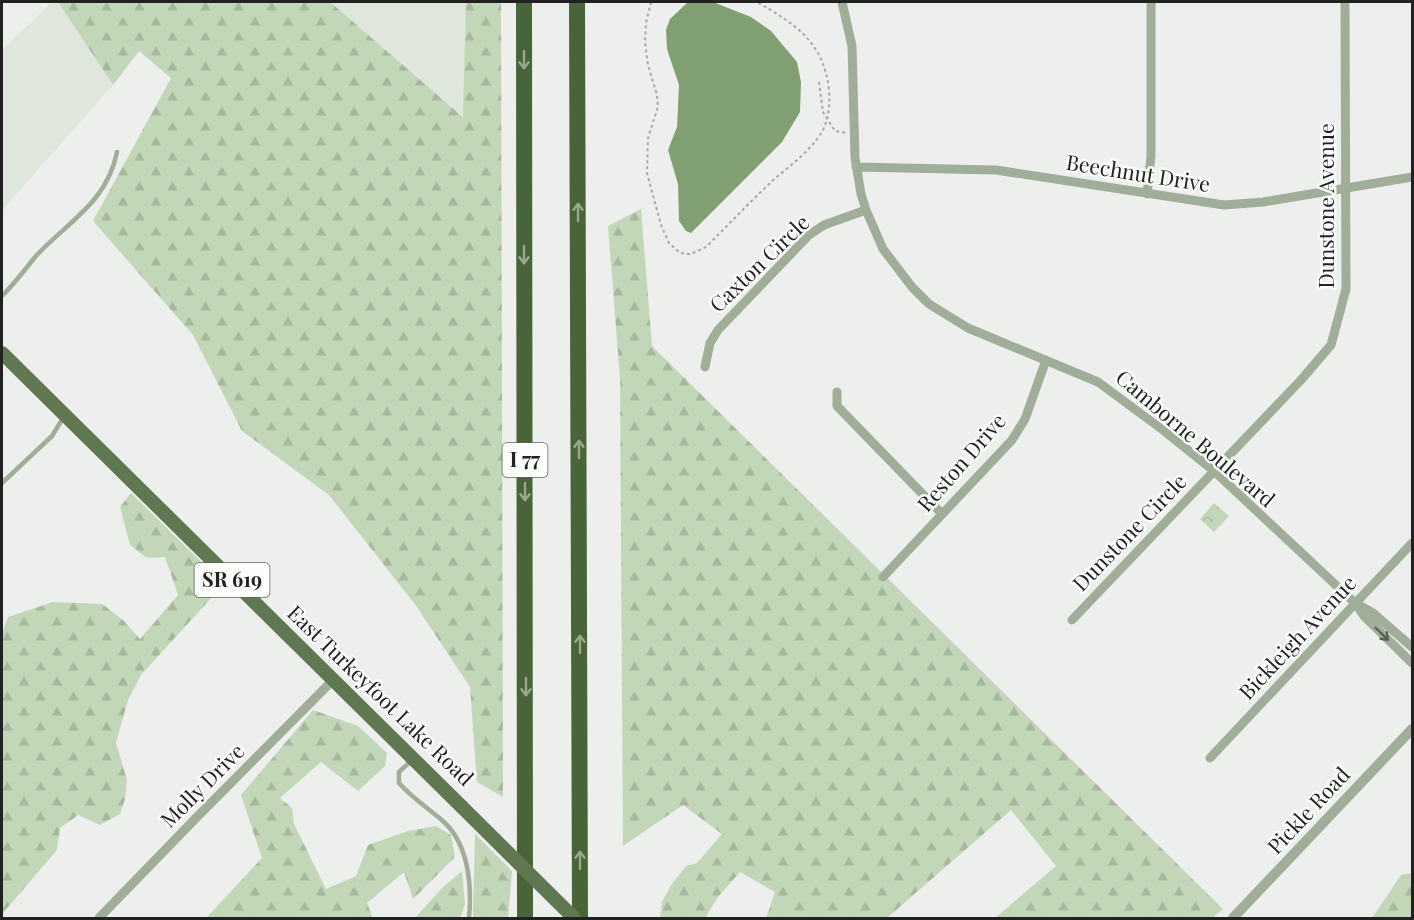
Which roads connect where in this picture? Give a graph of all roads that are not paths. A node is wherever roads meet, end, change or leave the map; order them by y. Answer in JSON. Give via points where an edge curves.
{"nodes":[{"id":1,"x":524,"y":2,"type":"edge"},
{"id":2,"x":578,"y":2,"type":"edge"},
{"id":3,"x":842,"y":2,"type":"edge"},
{"id":4,"x":1151,"y":2,"type":"edge"},
{"id":5,"x":1345,"y":2,"type":"edge"},
{"id":6,"x":117,"y":152,"type":"dead end"},
{"id":7,"x":856,"y":167,"type":"junction"},
{"id":8,"x":1413,"y":177,"type":"edge"},
{"id":9,"x":1346,"y":188,"type":"junction"},
{"id":10,"x":1147,"y":194,"type":"junction"},
{"id":11,"x":866,"y":210,"type":"junction"},
{"id":12,"x":2,"y":296,"type":"edge"},
{"id":13,"x":2,"y":353,"type":"edge"},
{"id":14,"x":1046,"y":360,"type":"junction"},
{"id":15,"x":705,"y":367,"type":"dead end"},
{"id":16,"x":837,"y":392,"type":"dead end"},
{"id":17,"x":65,"y":416,"type":"junction"},
{"id":18,"x":1214,"y":471,"type":"junction"},
{"id":19,"x":2,"y":483,"type":"edge"},
{"id":20,"x":942,"y":514,"type":"junction"},
{"id":21,"x":1413,"y":543,"type":"edge"},
{"id":22,"x":883,"y":577,"type":"dead end"},
{"id":23,"x":1355,"y":603,"type":"junction"},
{"id":24,"x":1072,"y":620,"type":"dead end"},
{"id":25,"x":1413,"y":647,"type":"edge"},
{"id":26,"x":1413,"y":663,"type":"edge"},
{"id":27,"x":333,"y":680,"type":"junction"},
{"id":28,"x":1413,"y":729,"type":"edge"},
{"id":29,"x":414,"y":758,"type":"junction"},
{"id":30,"x":1209,"y":758,"type":"dead end"},
{"id":31,"x":99,"y":918,"type":"edge"},
{"id":32,"x":469,"y":918,"type":"edge"},
{"id":33,"x":525,"y":918,"type":"edge"},
{"id":34,"x":574,"y":918,"type":"edge"},
{"id":35,"x":580,"y":918,"type":"edge"},
{"id":36,"x":1233,"y":918,"type":"edge"}],
"edges":[{"from":1,"to":33,"type":"highway","number":"I 77","one_way":true},
{"from":35,"to":2,"type":"highway","one_way":true},
{"from":3,"to":7,"type":"street","name":"Camborne Boulevard","via":[[852,46]]},
{"from":4,"to":10,"type":"street","via":[[1151,156]]},
{"from":5,"to":9,"type":"street","name":"Dunstone Avenue"},
{"from":6,"to":12,"type":"lane","via":[[104,187]]},
{"from":7,"to":10,"type":"street","name":"Beechnut Drive","via":[[996,170]]},
{"from":7,"to":11,"type":"street","name":"Camborne Boulevard"},
{"from":8,"to":9,"type":"street","name":"Beechnut Drive"},
{"from":9,"to":10,"type":"street","name":"Beechnut Drive","via":[[1236,205]]},
{"from":9,"to":18,"type":"street","name":"Dunstone Avenue","via":[[1347,289],[1330,345]]},
{"from":11,"to":14,"type":"street","name":"Camborne Boulevard","via":[[883,249],[929,304],[968,328]]},
{"from":11,"to":15,"type":"street","name":"Caxton Circle","via":[[824,225],[809,235],[718,330],[710,342]]},
{"from":13,"to":17,"type":"main road","name":"East Turkeyfoot Lake Road","number":"SR 619"},
{"from":14,"to":18,"type":"street","name":"Camborne Boulevard","via":[[1098,382]]},
{"from":14,"to":20,"type":"street","name":"Reston Drive","via":[[1025,418],[1012,440]]},
{"from":16,"to":20,"type":"street","via":[[837,406]]},
{"from":17,"to":19,"type":"lane","via":[[52,436]]},
{"from":17,"to":27,"type":"main road","name":"East Turkeyfoot Lake Road","number":"SR 619"},
{"from":18,"to":23,"type":"street","name":"Camborne Boulevard"},
{"from":18,"to":24,"type":"street","name":"Dunstone Circle"},
{"from":20,"to":22,"type":"street","name":"Reston Drive"},
{"from":21,"to":23,"type":"street","name":"Bickleigh Avenue"},
{"from":23,"to":25,"type":"street","name":"Camborne Boulevard"},
{"from":23,"to":26,"type":"street","name":"Camborne Boulevard","one_way":true},
{"from":23,"to":30,"type":"street","name":"Bickleigh Avenue"},
{"from":27,"to":29,"type":"main road","name":"East Turkeyfoot Lake Road","number":"SR 619"},
{"from":27,"to":31,"type":"street","name":"Molly Drive"},
{"from":28,"to":36,"type":"street","name":"Pickle Road"},
{"from":29,"to":32,"type":"lane","via":[[399,772],[399,783],[444,822],[460,843],[470,883]]},
{"from":29,"to":34,"type":"main road","name":"East Turkeyfoot Lake Road","number":"SR 619","bridge":true}]}
